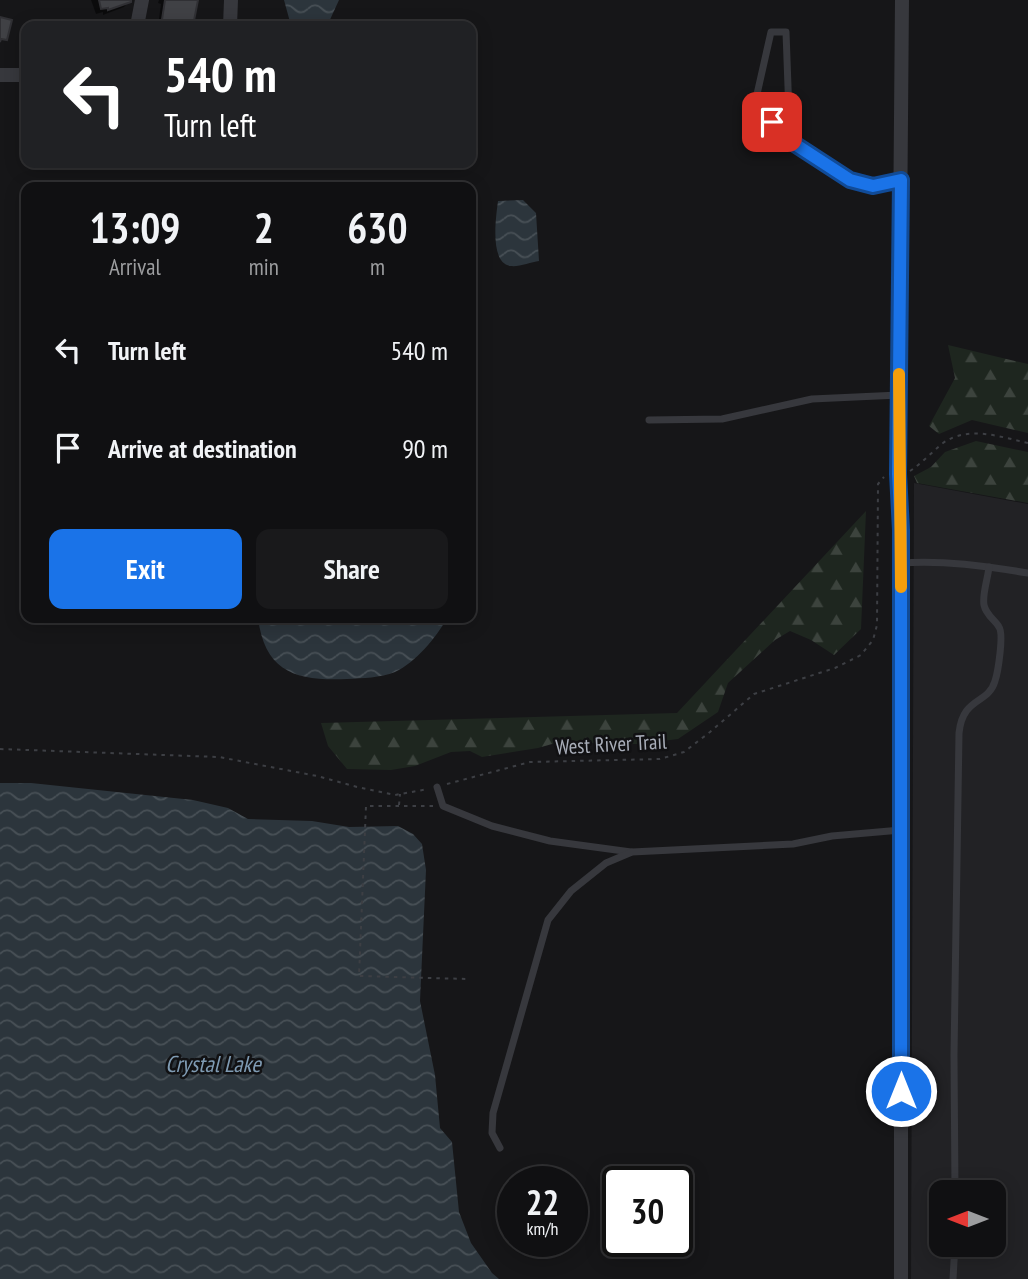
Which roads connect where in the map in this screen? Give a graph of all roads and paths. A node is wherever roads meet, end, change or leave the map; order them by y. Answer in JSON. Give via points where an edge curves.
{"nodes":[{"id":1,"x":142,"y":0,"type":"edge"},
{"id":2,"x":231,"y":0,"type":"edge"},
{"id":3,"x":902,"y":0,"type":"edge"},
{"id":4,"x":138,"y":21,"type":"edge"},
{"id":5,"x":230,"y":21,"type":"edge"},
{"id":6,"x":0,"y":75,"type":"edge"},
{"id":7,"x":21,"y":75,"type":"edge"},
{"id":8,"x":790,"y":141,"type":"junction"},
{"id":9,"x":901,"y":180,"type":"junction"},
{"id":10,"x":899,"y":395,"type":"junction"},
{"id":11,"x":649,"y":420,"type":"dead end"},
{"id":12,"x":1028,"y":443,"type":"edge"},
{"id":13,"x":898,"y":474,"type":"junction"},
{"id":14,"x":901,"y":563,"type":"junction"},
{"id":15,"x":989,"y":567,"type":"junction"},
{"id":16,"x":1028,"y":573,"type":"edge"},
{"id":17,"x":0,"y":750,"type":"edge"},
{"id":18,"x":437,"y":787,"type":"junction"},
{"id":19,"x":400,"y":794,"type":"junction"},
{"id":20,"x":400,"y":806,"type":"junction"},
{"id":21,"x":443,"y":806,"type":"junction"},
{"id":22,"x":901,"y":830,"type":"junction"},
{"id":23,"x":632,"y":852,"type":"junction"},
{"id":24,"x":467,"y":979,"type":"dead end"},
{"id":25,"x":500,"y":1148,"type":"dead end"},
{"id":26,"x":955,"y":1180,"type":"edge"},
{"id":27,"x":954,"y":1257,"type":"edge"},
{"id":28,"x":901,"y":1279,"type":"edge"},
{"id":29,"x":953,"y":1279,"type":"edge"}],
"edges":[{"from":1,"to":4,"type":"street"},
{"from":2,"to":5,"type":"street"},
{"from":3,"to":9,"type":"street"},
{"from":6,"to":7,"type":"street"},
{"from":8,"to":8,"type":"lane","via":[[786,32],[771,32],[755,103]]},
{"from":8,"to":9,"type":"lane","via":[[850,180],[873,186]]},
{"from":9,"to":10,"type":"street"},
{"from":10,"to":11,"type":"lane","via":[[812,399],[722,419]]},
{"from":10,"to":13,"type":"street"},
{"from":12,"to":13,"type":"path","name":"West River Trail","via":[[988,434],[957,436],[910,471]]},
{"from":13,"to":14,"type":"street"},
{"from":13,"to":18,"type":"path","name":"West River Trail","via":[[884,477],[878,484],[877,625],[862,655],[754,694],[684,752],[660,759],[530,762]]},
{"from":14,"to":15,"type":"lane"},
{"from":14,"to":22,"type":"street"},
{"from":15,"to":16,"type":"lane"},
{"from":15,"to":26,"type":"lane","via":[[984,606],[1002,634],[995,682],[965,712],[959,733]]},
{"from":17,"to":19,"type":"path","name":"West River Trail","via":[[219,757]]},
{"from":18,"to":19,"type":"path","name":"West River Trail"},
{"from":18,"to":21,"type":"lane"},
{"from":19,"to":20,"type":"path"},
{"from":20,"to":21,"type":"path"},
{"from":20,"to":24,"type":"path","via":[[366,806],[359,976]]},
{"from":21,"to":23,"type":"lane","via":[[492,826],[550,841]]},
{"from":22,"to":23,"type":"lane","via":[[793,844]]},
{"from":22,"to":28,"type":"street"},
{"from":23,"to":25,"type":"lane","via":[[606,863],[580,884],[548,920],[493,1113],[492,1133]]},
{"from":27,"to":29,"type":"lane"}]}
